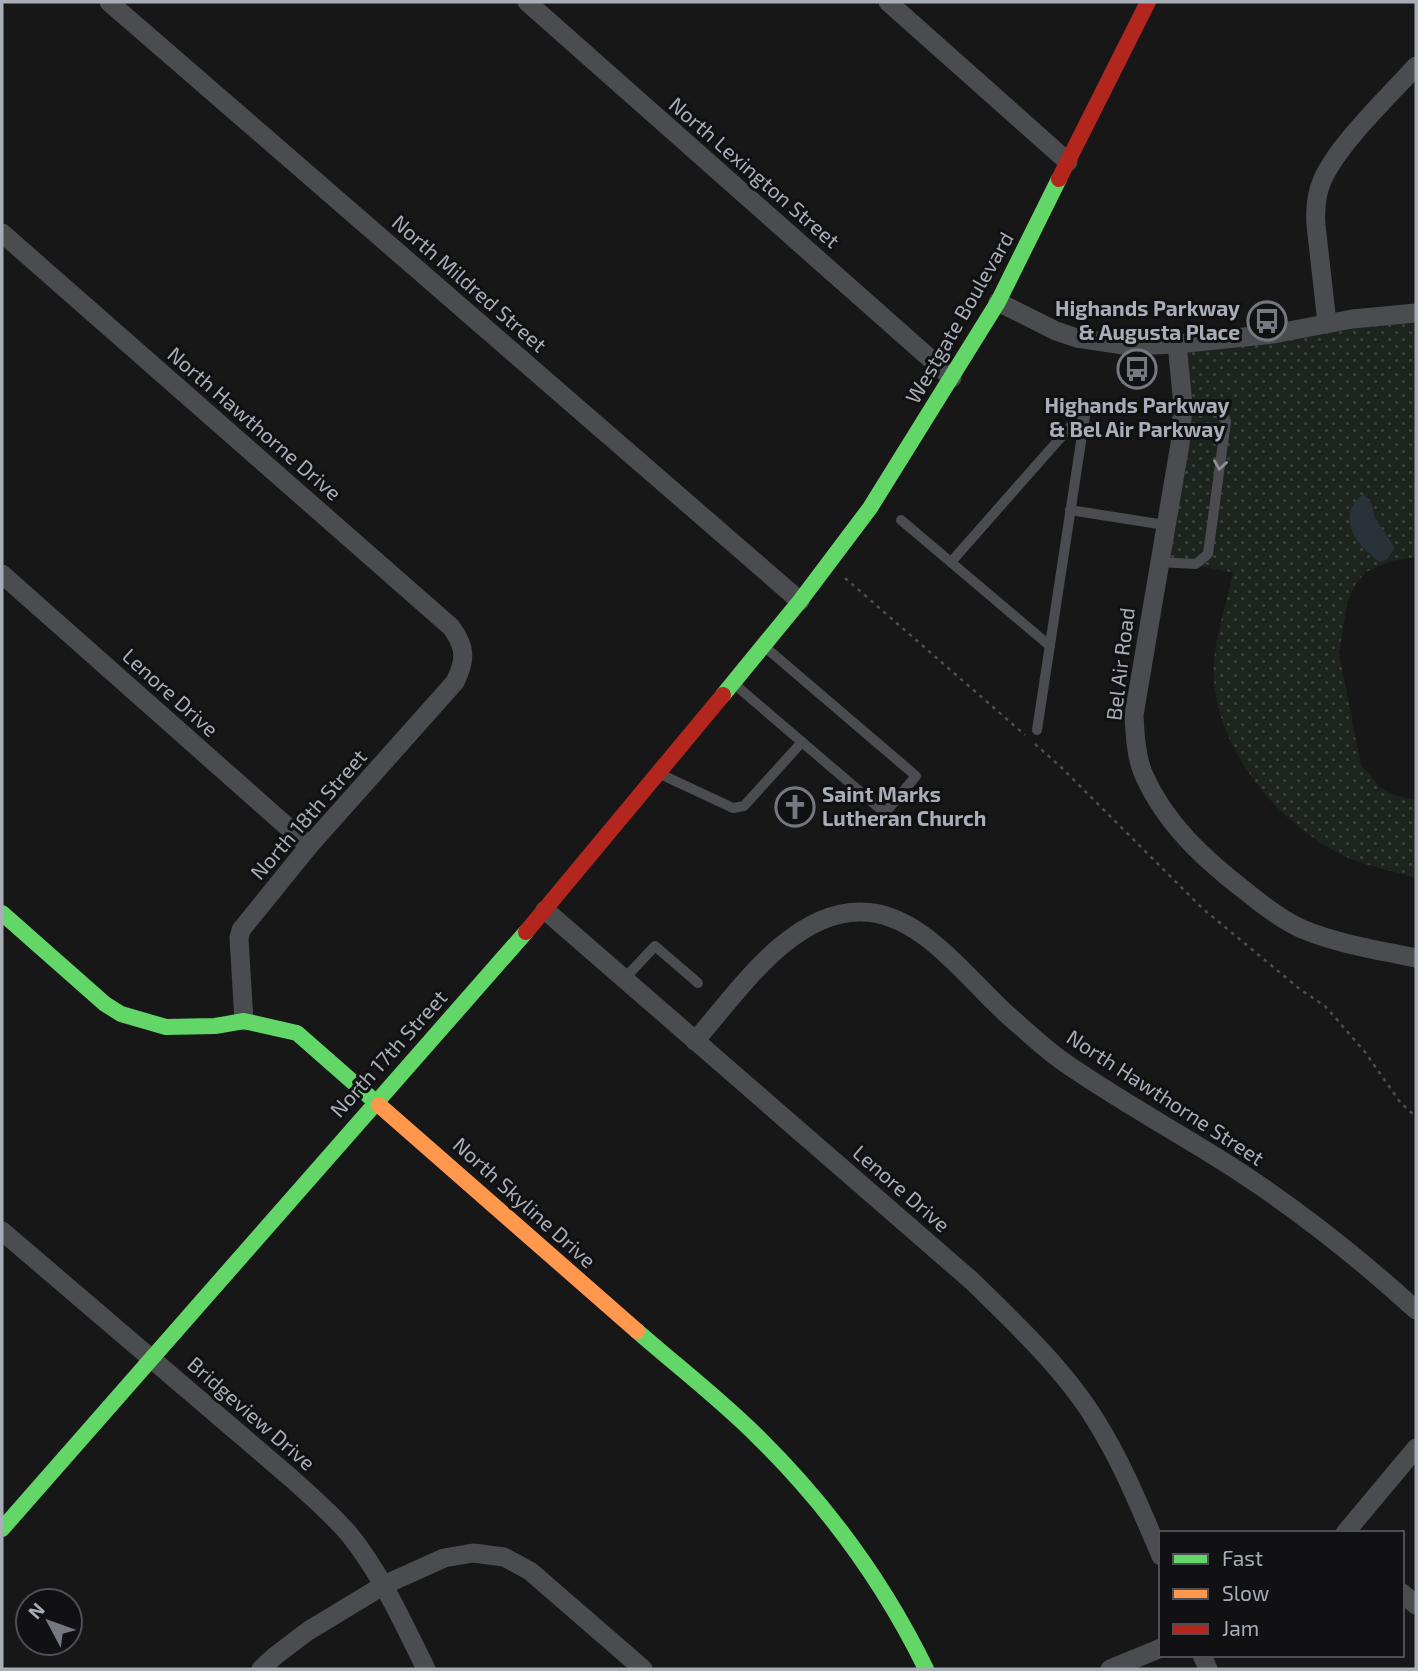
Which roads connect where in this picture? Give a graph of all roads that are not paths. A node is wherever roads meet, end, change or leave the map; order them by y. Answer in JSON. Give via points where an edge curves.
{"nodes":[{"id":1,"x":109,"y":2,"type":"edge"},
{"id":2,"x":527,"y":2,"type":"edge"},
{"id":3,"x":888,"y":2,"type":"edge"},
{"id":4,"x":1148,"y":2,"type":"edge"},
{"id":5,"x":1416,"y":66,"type":"edge"},
{"id":6,"x":1068,"y":162,"type":"junction"},
{"id":7,"x":2,"y":233,"type":"edge"},
{"id":8,"x":998,"y":302,"type":"junction"},
{"id":9,"x":1416,"y":313,"type":"edge"},
{"id":10,"x":1327,"y":323,"type":"junction"},
{"id":11,"x":1177,"y":344,"type":"junction"},
{"id":12,"x":952,"y":378,"type":"junction"},
{"id":13,"x":1183,"y":405,"type":"junction"},
{"id":14,"x":1070,"y":510,"type":"junction"},
{"id":15,"x":901,"y":520,"type":"dead end"},
{"id":16,"x":1166,"y":526,"type":"junction"},
{"id":17,"x":951,"y":562,"type":"junction"},
{"id":18,"x":1159,"y":562,"type":"junction"},
{"id":19,"x":2,"y":573,"type":"edge"},
{"id":20,"x":800,"y":601,"type":"junction"},
{"id":21,"x":763,"y":645,"type":"junction"},
{"id":22,"x":1050,"y":646,"type":"junction"},
{"id":23,"x":463,"y":657,"type":"joint"},
{"id":24,"x":733,"y":682,"type":"junction"},
{"id":25,"x":1037,"y":730,"type":"dead end"},
{"id":26,"x":802,"y":742,"type":"junction"},
{"id":27,"x":658,"y":773,"type":"junction"},
{"id":28,"x":309,"y":846,"type":"junction"},
{"id":29,"x":545,"y":910,"type":"junction"},
{"id":30,"x":2,"y":913,"type":"edge"},
{"id":31,"x":1416,"y":958,"type":"edge"},
{"id":32,"x":624,"y":979,"type":"junction"},
{"id":33,"x":698,"y":983,"type":"dead end"},
{"id":34,"x":244,"y":1021,"type":"junction"},
{"id":35,"x":695,"y":1041,"type":"junction"},
{"id":36,"x":376,"y":1100,"type":"junction"},
{"id":37,"x":2,"y":1231,"type":"edge"},
{"id":38,"x":1416,"y":1310,"type":"edge"},
{"id":39,"x":153,"y":1358,"type":"junction"},
{"id":40,"x":1416,"y":1448,"type":"edge"},
{"id":41,"x":2,"y":1529,"type":"edge"},
{"id":42,"x":1347,"y":1531,"type":"edge"},
{"id":43,"x":1159,"y":1551,"type":"edge"},
{"id":44,"x":384,"y":1585,"type":"junction"},
{"id":45,"x":1159,"y":1649,"type":"edge"},
{"id":46,"x":261,"y":1669,"type":"edge"},
{"id":47,"x":426,"y":1669,"type":"edge"},
{"id":48,"x":643,"y":1669,"type":"edge"},
{"id":49,"x":926,"y":1669,"type":"edge"},
{"id":50,"x":1110,"y":1669,"type":"edge"}],
"edges":[{"from":1,"to":20,"type":"street","name":"North Mildred Street"},
{"from":2,"to":12,"type":"street","name":"North Lexington Street"},
{"from":3,"to":6,"type":"street"},
{"from":4,"to":6,"type":"street","name":"Westgate Boulevard"},
{"from":5,"to":10,"type":"street","via":[[1339,153],[1320,188],[1315,212]]},
{"from":6,"to":8,"type":"street","name":"Westgate Boulevard"},
{"from":7,"to":23,"type":"street","name":"North Hawthorne Drive","via":[[451,627],[461,640]]},
{"from":8,"to":11,"type":"street","via":[[1077,338],[1130,346]]},
{"from":8,"to":12,"type":"street","name":"Westgate Boulevard"},
{"from":9,"to":10,"type":"street"},
{"from":10,"to":11,"type":"street"},
{"from":11,"to":13,"type":"street","name":"Bel Air Road"},
{"from":12,"to":20,"type":"street","name":"Westgate Boulevard","via":[[870,508]]},
{"from":13,"to":16,"type":"street","name":"Bel Air Road"},
{"from":13,"to":18,"type":"lane","one_way":true,"via":[[1216,410],[1226,421],[1208,554],[1196,564]]},
{"from":14,"to":16,"type":"lane"},
{"from":14,"to":17,"type":"lane","via":[[1086,409]]},
{"from":14,"to":22,"type":"lane"},
{"from":15,"to":17,"type":"lane"},
{"from":16,"to":18,"type":"street","name":"Bel Air Road"},
{"from":17,"to":22,"type":"lane"},
{"from":18,"to":31,"type":"street","name":"Bel Air Road","via":[[1134,715],[1142,770],[1157,803],[1201,854],[1284,920],[1322,936]]},
{"from":19,"to":28,"type":"street","name":"Lenore Drive"},
{"from":20,"to":21,"type":"street","name":"North 17th Street"},
{"from":21,"to":24,"type":"street","name":"North 17th Street"},
{"from":21,"to":26,"type":"lane","via":[[916,776],[885,813]]},
{"from":22,"to":25,"type":"lane"},
{"from":23,"to":28,"type":"street","name":"North 18th Street","via":[[455,682]]},
{"from":24,"to":26,"type":"lane"},
{"from":24,"to":27,"type":"street","name":"North 17th Street"},
{"from":26,"to":27,"type":"lane","via":[[744,806],[733,808]]},
{"from":27,"to":29,"type":"street","name":"North 17th Street"},
{"from":28,"to":34,"type":"street","name":"North 18th Street","via":[[241,930]]},
{"from":29,"to":32,"type":"street","name":"Lenore Drive"},
{"from":29,"to":36,"type":"street","name":"North 17th Street"},
{"from":30,"to":34,"type":"street","name":"North Skyline Drive","via":[[121,1014],[166,1027]]},
{"from":32,"to":33,"type":"lane","via":[[654,947]]},
{"from":32,"to":35,"type":"street","name":"Lenore Drive"},
{"from":34,"to":36,"type":"street","name":"North Skyline Drive","via":[[297,1033]]},
{"from":35,"to":38,"type":"street","name":"North Hawthorne Street","via":[[786,941],[843,913],[893,917],[922,934],[1060,1060],[1234,1168],[1336,1242]]},
{"from":35,"to":43,"type":"street","name":"Lenore Drive","via":[[972,1281],[1052,1364],[1112,1448]]},
{"from":36,"to":39,"type":"street","name":"North 17th Street"},
{"from":36,"to":49,"type":"street","name":"North Skyline Drive","via":[[785,1463],[875,1574]]},
{"from":37,"to":39,"type":"street","name":"Bridgeview Drive"},
{"from":39,"to":41,"type":"street","name":"North 17th Street"},
{"from":39,"to":44,"type":"street","name":"Bridgeview Drive","via":[[331,1515]]},
{"from":40,"to":42,"type":"street"},
{"from":44,"to":46,"type":"street","via":[[308,1631]]},
{"from":44,"to":47,"type":"street","name":"Bridgeview Drive"},
{"from":44,"to":48,"type":"street","via":[[453,1555],[504,1558],[541,1580]]},
{"from":45,"to":50,"type":"street"}]}
